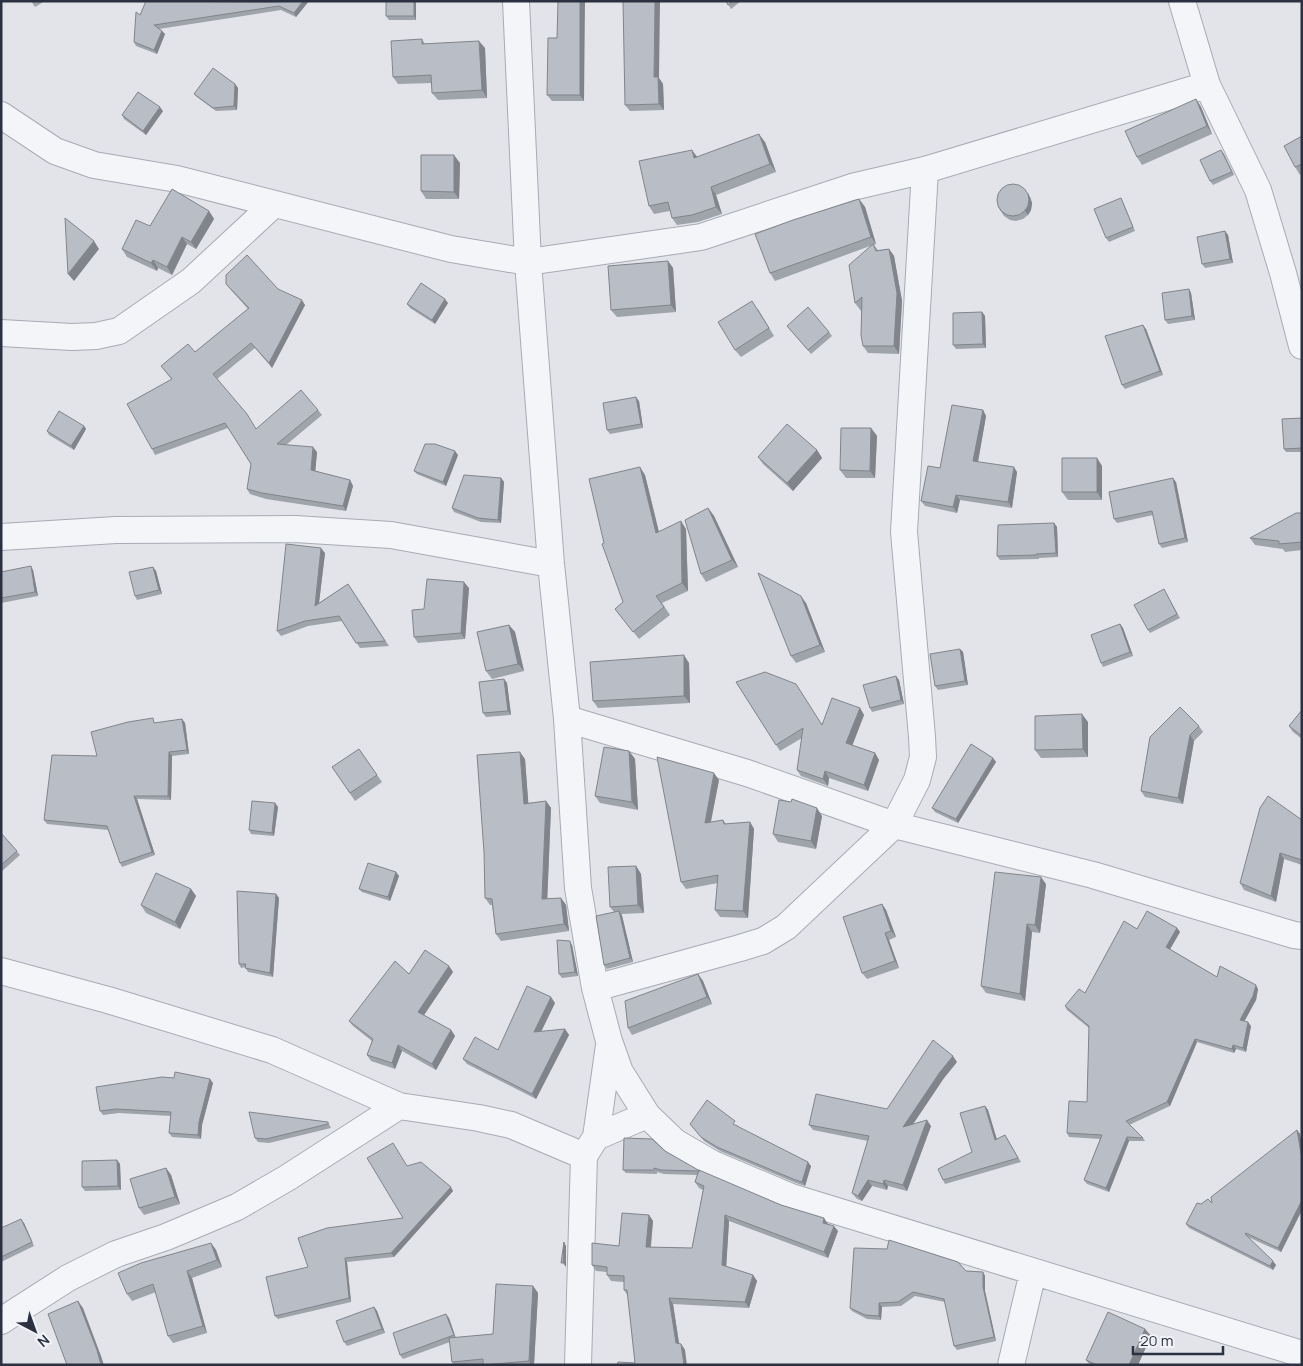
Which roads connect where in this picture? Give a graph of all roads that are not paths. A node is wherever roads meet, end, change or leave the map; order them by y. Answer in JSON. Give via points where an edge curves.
{"nodes":[{"id":1,"x":516,"y":1,"type":"edge"},
{"id":2,"x":1182,"y":1,"type":"edge"},
{"id":3,"x":1207,"y":85,"type":"junction"},
{"id":4,"x":1,"y":115,"type":"edge"},
{"id":5,"x":925,"y":170,"type":"junction"},
{"id":6,"x":274,"y":204,"type":"junction"},
{"id":7,"x":528,"y":262,"type":"junction"},
{"id":8,"x":1,"y":333,"type":"edge"},
{"id":9,"x":1302,"y":346,"type":"edge"},
{"id":10,"x":1,"y":537,"type":"edge"},
{"id":11,"x":551,"y":564,"type":"junction"},
{"id":12,"x":566,"y":719,"type":"junction"},
{"id":13,"x":894,"y":825,"type":"junction"},
{"id":14,"x":1302,"y":936,"type":"edge"},
{"id":15,"x":1,"y":971,"type":"edge"},
{"id":16,"x":596,"y":988,"type":"junction"},
{"id":17,"x":609,"y":1041,"type":"junction"},
{"id":18,"x":399,"y":1106,"type":"junction"},
{"id":19,"x":646,"y":1115,"type":"junction"},
{"id":20,"x":590,"y":1146,"type":"junction"},
{"id":21,"x":1033,"y":1272,"type":"junction"},
{"id":22,"x":1,"y":1321,"type":"edge"},
{"id":23,"x":1302,"y":1354,"type":"edge"},
{"id":24,"x":578,"y":1365,"type":"edge"},
{"id":25,"x":1011,"y":1365,"type":"edge"}],
"edges":[{"from":1,"to":7,"type":"street"},
{"from":2,"to":3,"type":"street"},
{"from":3,"to":5,"type":"street"},
{"from":3,"to":9,"type":"street","via":[[1258,190]]},
{"from":4,"to":6,"type":"street","via":[[55,151],[94,165],[177,179]]},
{"from":5,"to":7,"type":"street","via":[[852,187],[701,237]]},
{"from":5,"to":13,"type":"street","via":[[904,532],[923,757],[917,780]]},
{"from":6,"to":7,"type":"street","via":[[451,249]]},
{"from":6,"to":8,"type":"street","via":[[191,281],[119,331],[72,337]]},
{"from":7,"to":11,"type":"street"},
{"from":10,"to":11,"type":"street","via":[[116,530],[295,529],[391,536]]},
{"from":11,"to":12,"type":"street"},
{"from":12,"to":13,"type":"street","via":[[748,773]]},
{"from":12,"to":16,"type":"street","via":[[578,888]]},
{"from":13,"to":14,"type":"street","via":[[1094,874]]},
{"from":13,"to":16,"type":"street","via":[[786,927],[763,941]]},
{"from":15,"to":18,"type":"street","via":[[272,1050]]},
{"from":16,"to":17,"type":"street"},
{"from":17,"to":19,"type":"street","via":[[620,1072]]},
{"from":17,"to":20,"type":"street"},
{"from":18,"to":20,"type":"street","via":[[478,1118]]},
{"from":18,"to":22,"type":"street","via":[[237,1207],[108,1258],[68,1278]]},
{"from":19,"to":20,"type":"street"},
{"from":19,"to":21,"type":"street","via":[[675,1142],[690,1151],[791,1198]]},
{"from":20,"to":24,"type":"street"},
{"from":21,"to":23,"type":"street"},
{"from":21,"to":25,"type":"street"}]}
